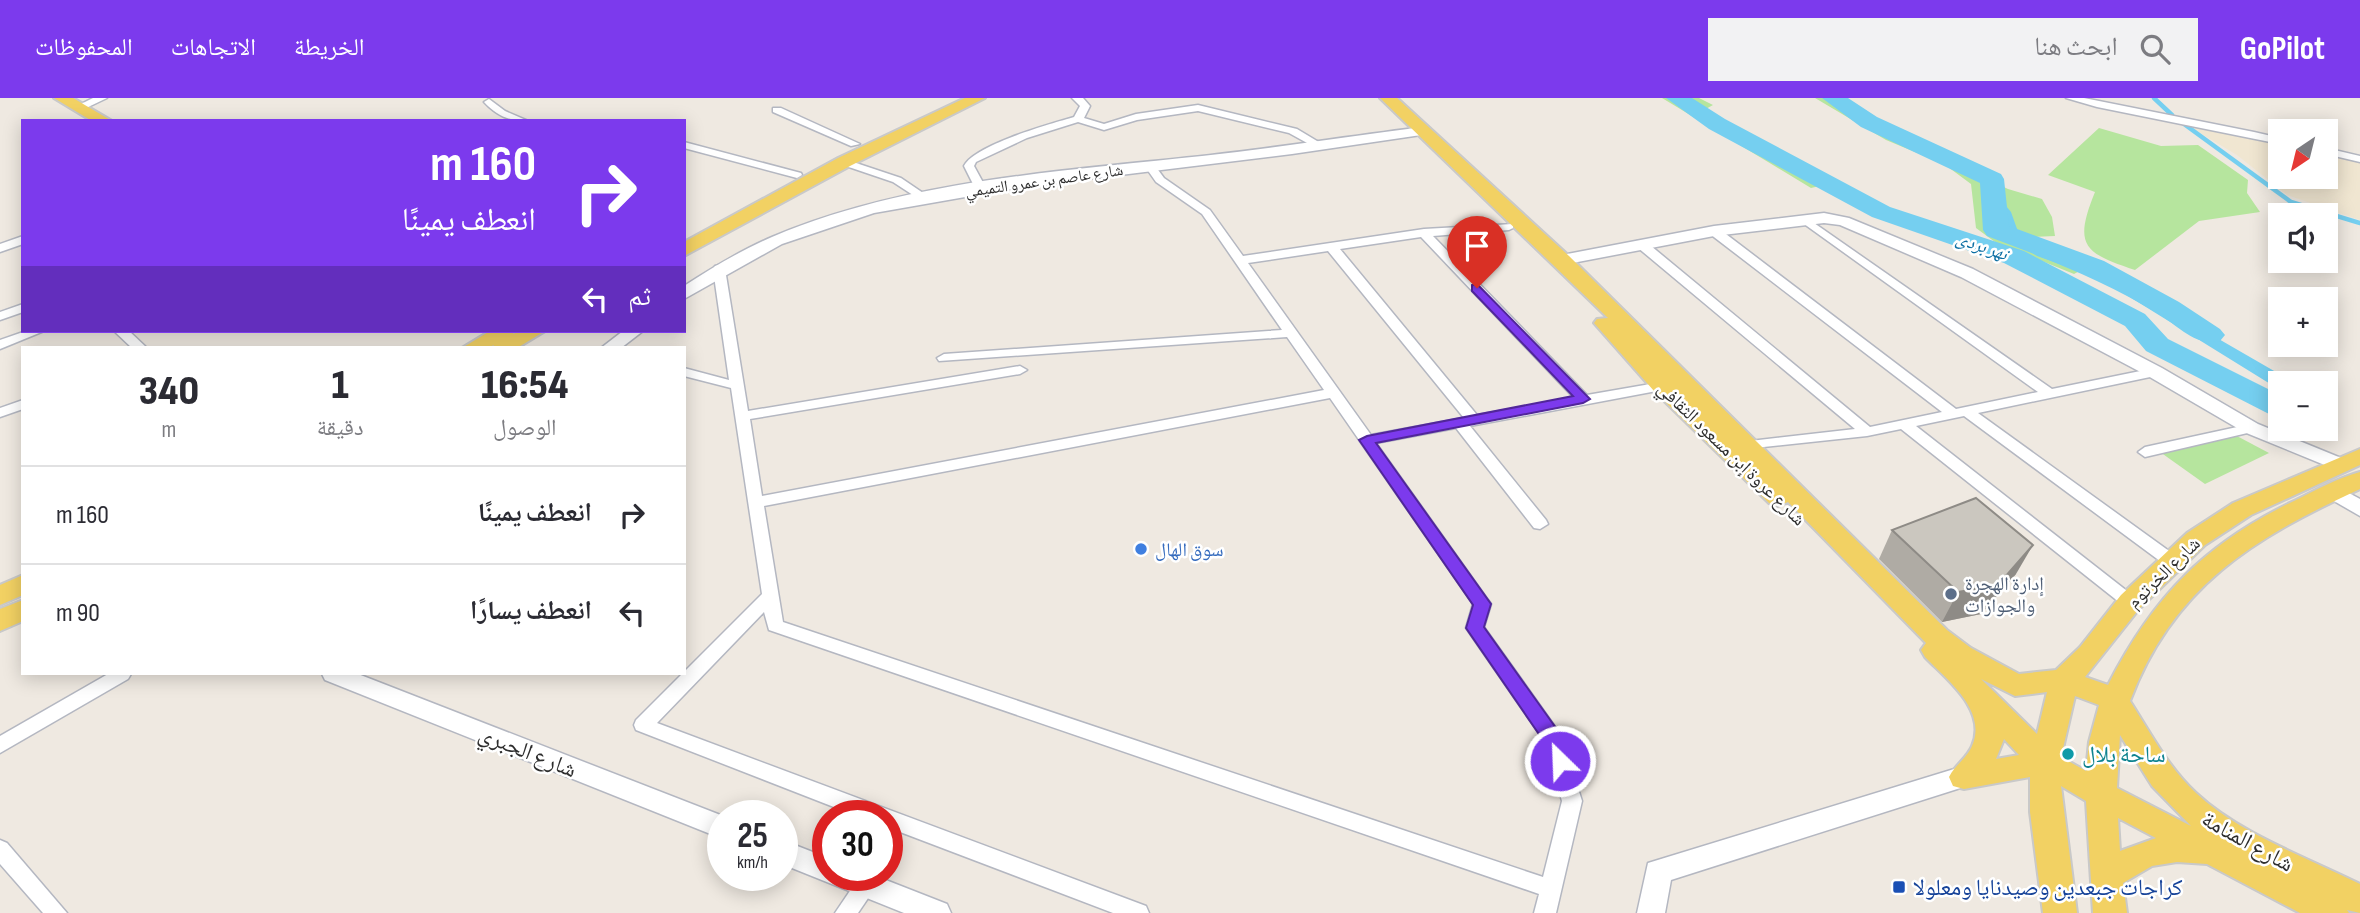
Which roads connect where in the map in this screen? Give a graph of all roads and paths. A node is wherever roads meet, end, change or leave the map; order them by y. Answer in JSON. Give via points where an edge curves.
{"nodes":[{"id":1,"x":62,"y":98,"type":"edge"},
{"id":2,"x":102,"y":98,"type":"edge"},
{"id":3,"x":977,"y":98,"type":"edge"},
{"id":4,"x":984,"y":98,"type":"edge"},
{"id":5,"x":1077,"y":98,"type":"edge"},
{"id":6,"x":1368,"y":98,"type":"edge"},
{"id":7,"x":1388,"y":98,"type":"edge"},
{"id":8,"x":2071,"y":98,"type":"edge"},
{"id":9,"x":951,"y":102,"type":"edge"},
{"id":10,"x":489,"y":103,"type":"dead end"},
{"id":11,"x":80,"y":107,"type":"junction"},
{"id":12,"x":777,"y":110,"type":"dead end"},
{"id":13,"x":101,"y":119,"type":"edge"},
{"id":14,"x":518,"y":119,"type":"edge"},
{"id":15,"x":1078,"y":119,"type":"junction"},
{"id":16,"x":1414,"y":132,"type":"junction"},
{"id":17,"x":2268,"y":138,"type":"edge"},
{"id":18,"x":855,"y":144,"type":"junction"},
{"id":19,"x":686,"y":146,"type":"edge"},
{"id":20,"x":1322,"y":147,"type":"junction"},
{"id":21,"x":2338,"y":154,"type":"edge"},
{"id":22,"x":2360,"y":159,"type":"edge"},
{"id":23,"x":844,"y":162,"type":"junction"},
{"id":24,"x":1149,"y":165,"type":"junction"},
{"id":25,"x":797,"y":175,"type":"junction"},
{"id":26,"x":980,"y":188,"type":"junction"},
{"id":27,"x":923,"y":197,"type":"junction"},
{"id":28,"x":1804,"y":219,"type":"junction"},
{"id":29,"x":1509,"y":226,"type":"junction"},
{"id":30,"x":1714,"y":232,"type":"junction"},
{"id":31,"x":1424,"y":233,"type":"junction"},
{"id":32,"x":686,"y":234,"type":"edge"},
{"id":33,"x":1641,"y":244,"type":"junction"},
{"id":34,"x":21,"y":246,"type":"edge"},
{"id":35,"x":21,"y":246,"type":"edge"},
{"id":36,"x":1331,"y":246,"type":"junction"},
{"id":37,"x":0,"y":248,"type":"edge"},
{"id":38,"x":686,"y":249,"type":"edge"},
{"id":39,"x":0,"y":254,"type":"edge"},
{"id":40,"x":1240,"y":260,"type":"junction"},
{"id":41,"x":1562,"y":260,"type":"junction"},
{"id":42,"x":719,"y":269,"type":"junction"},
{"id":43,"x":686,"y":293,"type":"edge"},
{"id":44,"x":21,"y":309,"type":"edge"},
{"id":45,"x":0,"y":316,"type":"edge"},
{"id":46,"x":1291,"y":332,"type":"junction"},
{"id":47,"x":32,"y":333,"type":"edge"},
{"id":48,"x":123,"y":333,"type":"edge"},
{"id":49,"x":501,"y":333,"type":"edge"},
{"id":50,"x":531,"y":333,"type":"edge"},
{"id":51,"x":631,"y":333,"type":"edge"},
{"id":52,"x":0,"y":345,"type":"edge"},
{"id":53,"x":138,"y":346,"type":"edge"},
{"id":54,"x":476,"y":346,"type":"edge"},
{"id":55,"x":506,"y":346,"type":"edge"},
{"id":56,"x":613,"y":346,"type":"edge"},
{"id":57,"x":944,"y":358,"type":"dead end"},
{"id":58,"x":1020,"y":370,"type":"dead end"},
{"id":59,"x":2155,"y":372,"type":"junction"},
{"id":60,"x":686,"y":373,"type":"edge"},
{"id":61,"x":738,"y":386,"type":"junction"},
{"id":62,"x":1662,"y":386,"type":"junction"},
{"id":63,"x":1333,"y":393,"type":"junction"},
{"id":64,"x":2050,"y":394,"type":"junction"},
{"id":65,"x":1583,"y":399,"type":"junction"},
{"id":66,"x":21,"y":405,"type":"edge"},
{"id":67,"x":1959,"y":412,"type":"junction"},
{"id":68,"x":0,"y":413,"type":"edge"},
{"id":69,"x":743,"y":416,"type":"junction"},
{"id":70,"x":1466,"y":421,"type":"junction"},
{"id":71,"x":1904,"y":424,"type":"junction"},
{"id":72,"x":2251,"y":428,"type":"junction"},
{"id":73,"x":1867,"y":432,"type":"junction"},
{"id":74,"x":1367,"y":440,"type":"junction"},
{"id":75,"x":1750,"y":446,"type":"junction"},
{"id":76,"x":2145,"y":452,"type":"dead end"},
{"id":77,"x":2353,"y":467,"type":"edge"},
{"id":78,"x":2334,"y":492,"type":"junction"},
{"id":79,"x":756,"y":502,"type":"junction"},
{"id":80,"x":2360,"y":509,"type":"edge"},
{"id":81,"x":1539,"y":524,"type":"dead end"},
{"id":82,"x":2171,"y":560,"type":"junction"},
{"id":83,"x":11,"y":594,"type":"edge"},
{"id":84,"x":770,"y":596,"type":"junction"},
{"id":85,"x":2130,"y":602,"type":"junction"},
{"id":86,"x":0,"y":621,"type":"edge"},
{"id":87,"x":120,"y":675,"type":"edge"},
{"id":88,"x":337,"y":675,"type":"edge"},
{"id":89,"x":2064,"y":680,"type":"junction"},
{"id":90,"x":1981,"y":695,"type":"junction"},
{"id":91,"x":2113,"y":699,"type":"junction"},
{"id":92,"x":0,"y":745,"type":"edge"},
{"id":93,"x":2045,"y":762,"type":"junction"},
{"id":94,"x":1964,"y":777,"type":"junction"},
{"id":95,"x":2104,"y":796,"type":"junction"},
{"id":96,"x":839,"y":800,"type":"edge"},
{"id":97,"x":707,"y":822,"type":"edge"},
{"id":98,"x":903,"y":824,"type":"edge"},
{"id":99,"x":2209,"y":842,"type":"junction"},
{"id":100,"x":0,"y":849,"type":"edge"},
{"id":101,"x":2107,"y":877,"type":"junction"},
{"id":102,"x":1551,"y":889,"type":"junction"},
{"id":103,"x":851,"y":891,"type":"edge"},
{"id":104,"x":881,"y":891,"type":"edge"},
{"id":105,"x":2360,"y":900,"type":"edge"},
{"id":106,"x":56,"y":913,"type":"edge"},
{"id":107,"x":846,"y":913,"type":"edge"},
{"id":108,"x":937,"y":913,"type":"edge"},
{"id":109,"x":1138,"y":913,"type":"edge"},
{"id":110,"x":1545,"y":913,"type":"edge"},
{"id":111,"x":1651,"y":913,"type":"edge"},
{"id":112,"x":2060,"y":913,"type":"edge"},
{"id":113,"x":2110,"y":913,"type":"edge"},
{"id":114,"x":2332,"y":913,"type":"edge"}],
"edges":[{"from":1,"to":11,"type":"main road"},
{"from":2,"to":11,"type":"street"},
{"from":3,"to":9,"type":"main road"},
{"from":4,"to":9,"type":"main road"},
{"from":5,"to":15,"type":"street","via":[[1085,106]]},
{"from":6,"to":16,"type":"main road","name":"شارع عروة إبن مسعود الثقافي"},
{"from":7,"to":16,"type":"main road","name":"شارع عروة إبن مسعود الثقافي"},
{"from":8,"to":17,"type":"street"},
{"from":9,"to":18,"type":"main road"},
{"from":9,"to":23,"type":"main road"},
{"from":10,"to":14,"type":"street"},
{"from":11,"to":13,"type":"main road"},
{"from":12,"to":18,"type":"street"},
{"from":15,"to":20,"type":"street","via":[[1104,127],[1198,108],[1293,131]]},
{"from":15,"to":26,"type":"street","via":[[1023,136],[972,160],[969,166]]},
{"from":16,"to":20,"type":"main road","name":"شارع عاصم بن عمرو التميمي"},
{"from":16,"to":29,"type":"main road","name":"شارع عروة إبن مسعود الثقافي"},
{"from":16,"to":41,"type":"main road","name":"شارع عروة إبن مسعود الثقافي"},
{"from":18,"to":25,"type":"main road"},
{"from":19,"to":25,"type":"street"},
{"from":20,"to":24,"type":"main road","name":"شارع عاصم بن عمرو التميمي"},
{"from":21,"to":22,"type":"street"},
{"from":23,"to":27,"type":"street","via":[[897,180]]},
{"from":23,"to":38,"type":"main road"},
{"from":24,"to":26,"type":"main road","name":"شارع عاصم بن عمرو التميمي"},
{"from":24,"to":40,"type":"street","via":[[1160,180],[1206,212]]},
{"from":25,"to":32,"type":"main road"},
{"from":26,"to":27,"type":"main road","name":"شارع عاصم بن عمرو التميمي"},
{"from":27,"to":42,"type":"main road","name":"شارع عاصم بن عمرو التميمي","via":[[808,226]]},
{"from":28,"to":30,"type":"main road"},
{"from":28,"to":59,"type":"main road","via":[[1834,219],[1863,227],[1967,273]]},
{"from":28,"to":64,"type":"street"},
{"from":29,"to":31,"type":"street"},
{"from":29,"to":62,"type":"main road","name":"شارع عروة إبن مسعود الثقافي"},
{"from":30,"to":33,"type":"main road"},
{"from":30,"to":67,"type":"street"},
{"from":31,"to":36,"type":"street"},
{"from":31,"to":65,"type":"street"},
{"from":33,"to":41,"type":"main road"},
{"from":33,"to":73,"type":"street"},
{"from":34,"to":37,"type":"street"},
{"from":35,"to":39,"type":"street"},
{"from":36,"to":40,"type":"street"},
{"from":36,"to":70,"type":"street"},
{"from":40,"to":46,"type":"street"},
{"from":41,"to":75,"type":"main road","name":"شارع عروة إبن مسعود الثقافي"},
{"from":42,"to":43,"type":"main road","name":"شارع عاصم بن عمرو التميمي"},
{"from":42,"to":61,"type":"street"},
{"from":44,"to":45,"type":"street"},
{"from":46,"to":57,"type":"street"},
{"from":46,"to":63,"type":"street"},
{"from":47,"to":52,"type":"street"},
{"from":48,"to":53,"type":"street"},
{"from":49,"to":54,"type":"main road"},
{"from":50,"to":55,"type":"main road"},
{"from":51,"to":56,"type":"main road"},
{"from":58,"to":69,"type":"street"},
{"from":59,"to":64,"type":"street"},
{"from":59,"to":72,"type":"main road"},
{"from":60,"to":61,"type":"street"},
{"from":61,"to":69,"type":"street"},
{"from":62,"to":65,"type":"street"},
{"from":62,"to":90,"type":"main road","name":"شارع عروة إبن مسعود الثقافي"},
{"from":63,"to":74,"type":"street"},
{"from":63,"to":79,"type":"street"},
{"from":64,"to":67,"type":"street"},
{"from":65,"to":70,"type":"street"},
{"from":66,"to":68,"type":"street"},
{"from":67,"to":71,"type":"street"},
{"from":67,"to":82,"type":"street"},
{"from":69,"to":79,"type":"street"},
{"from":70,"to":74,"type":"street"},
{"from":70,"to":81,"type":"street"},
{"from":71,"to":73,"type":"street"},
{"from":71,"to":85,"type":"street"},
{"from":72,"to":76,"type":"street"},
{"from":72,"to":77,"type":"main road"},
{"from":73,"to":75,"type":"street"},
{"from":74,"to":102,"type":"street","via":[[1482,604],[1475,628],[1554,740],[1572,801]]},
{"from":75,"to":89,"type":"main road","name":"شارع عروة إبن مسعود الثقافي","via":[[1937,637],[1961,655],[2015,685]]},
{"from":77,"to":78,"type":"main road"},
{"from":77,"to":82,"type":"main road","name":"شارع الخرتوم","via":[[2242,509]]},
{"from":78,"to":80,"type":"main road"},
{"from":78,"to":91,"type":"main road","via":[[2246,536],[2196,574],[2159,617]]},
{"from":79,"to":84,"type":"street"},
{"from":82,"to":85,"type":"main road","name":"شارع الخرتوم"},
{"from":83,"to":86,"type":"main road"},
{"from":84,"to":96,"type":"street","via":[[643,725]]},
{"from":84,"to":102,"type":"street","via":[[775,626]]},
{"from":85,"to":89,"type":"main road","name":"شارع الخرتوم"},
{"from":87,"to":92,"type":"street"},
{"from":88,"to":97,"type":"main road","name":"شارع الجبري"},
{"from":89,"to":91,"type":"main road"},
{"from":89,"to":93,"type":"main road"},
{"from":90,"to":93,"type":"main road","name":"شارع عروة إبن مسعود الثقافي"},
{"from":90,"to":94,"type":"main road","via":[[1990,737]]},
{"from":91,"to":95,"type":"main road","via":[[2104,744]]},
{"from":91,"to":99,"type":"main road","name":"شارع المنامة"},
{"from":93,"to":94,"type":"main road"},
{"from":93,"to":95,"type":"main road","name":"شارع عروة إبن مسعود الثقافي"},
{"from":93,"to":112,"type":"main road","via":[[2046,813]]},
{"from":94,"to":111,"type":"main road","via":[[1658,872]]},
{"from":95,"to":99,"type":"main road","name":"شارع المنامة"},
{"from":95,"to":101,"type":"main road"},
{"from":98,"to":109,"type":"street"},
{"from":99,"to":101,"type":"main road","via":[[2156,851],[2128,861]]},
{"from":99,"to":105,"type":"main road","name":"شارع المنامة"},
{"from":99,"to":114,"type":"main road","name":"شارع المنامة"},
{"from":100,"to":106,"type":"street"},
{"from":101,"to":113,"type":"main road"},
{"from":102,"to":110,"type":"street"},
{"from":103,"to":107,"type":"street"},
{"from":104,"to":108,"type":"main road"}]}
